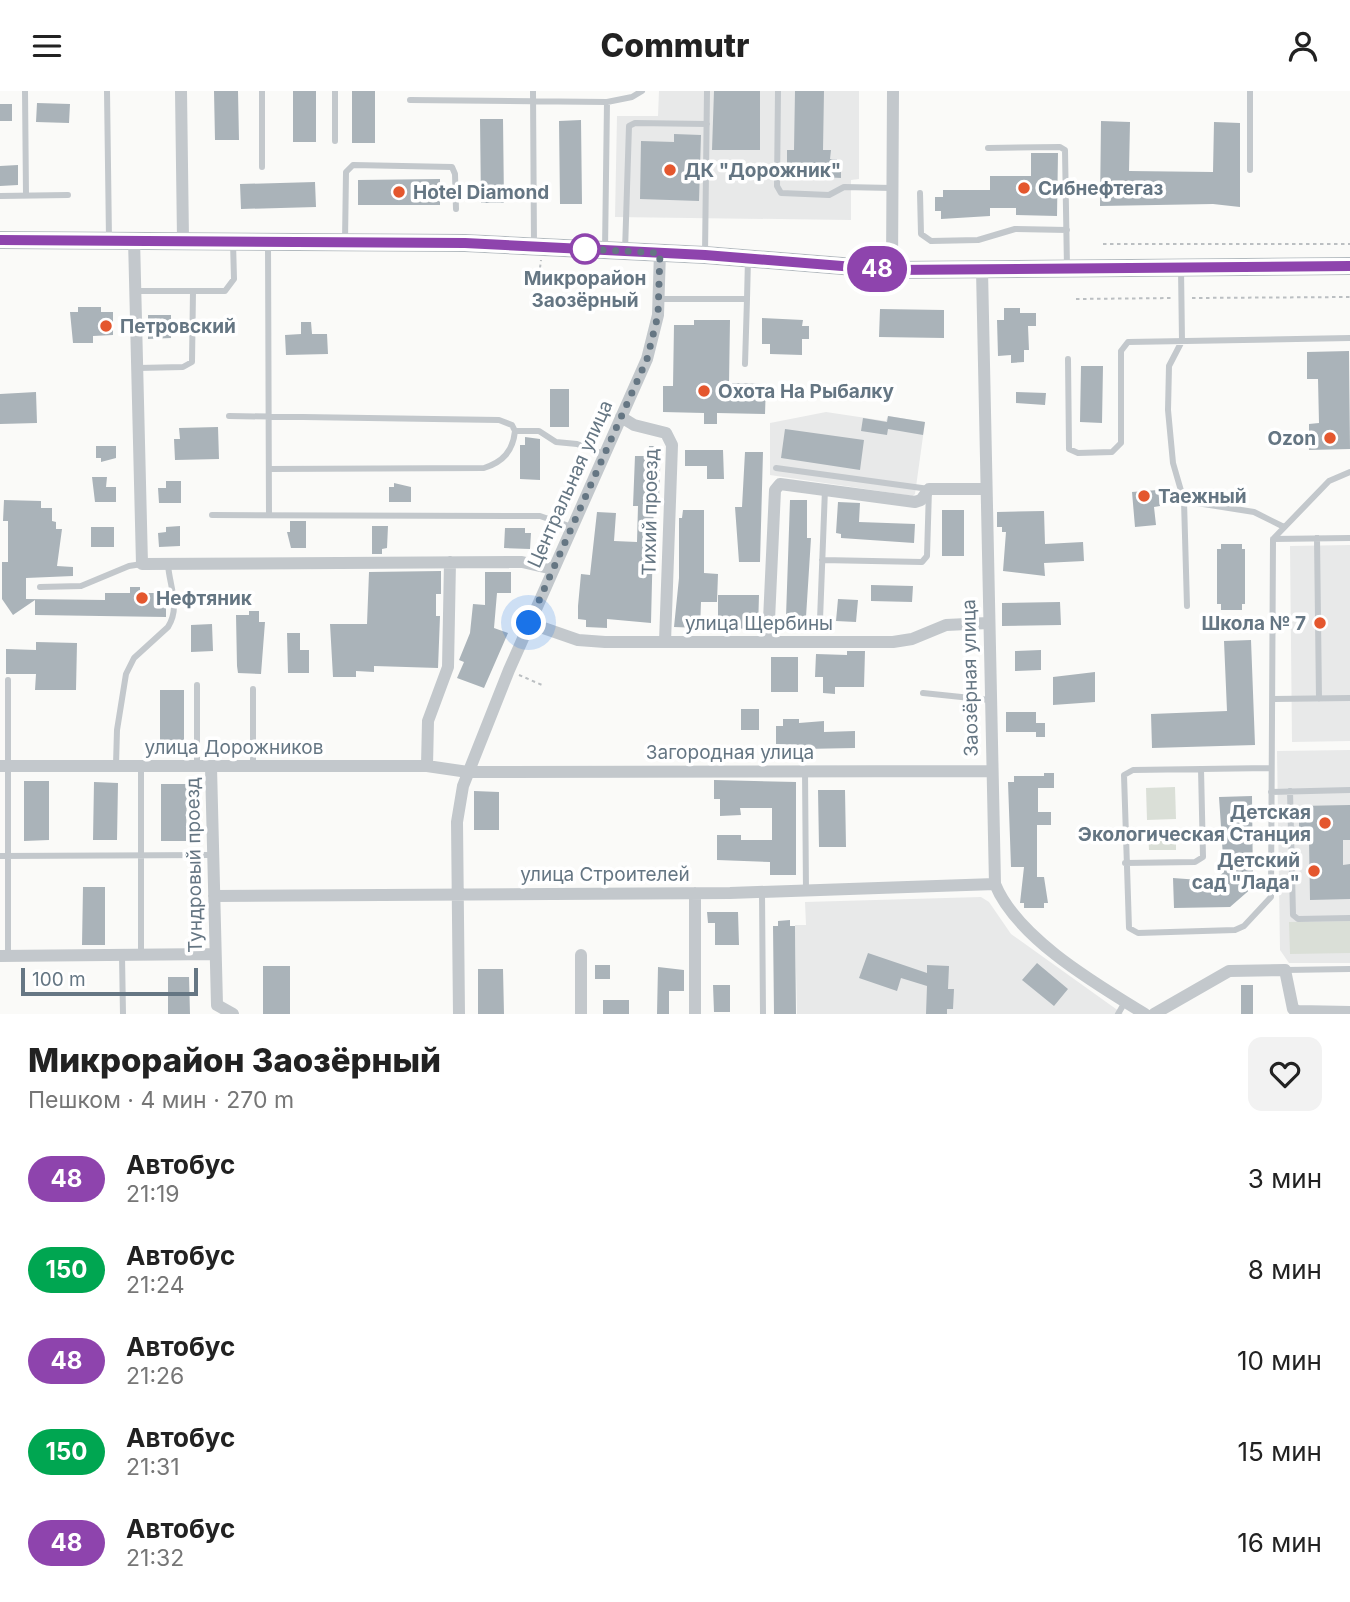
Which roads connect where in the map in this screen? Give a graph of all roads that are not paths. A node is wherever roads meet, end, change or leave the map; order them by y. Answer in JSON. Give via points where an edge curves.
{"nodes":[{"id":1,"x":25,"y":91,"type":"edge"},
{"id":2,"x":107,"y":91,"type":"edge"},
{"id":3,"x":181,"y":91,"type":"edge"},
{"id":4,"x":262,"y":91,"type":"edge"},
{"id":5,"x":335,"y":91,"type":"edge"},
{"id":6,"x":533,"y":91,"type":"edge"},
{"id":7,"x":642,"y":91,"type":"edge"},
{"id":8,"x":707,"y":91,"type":"edge"},
{"id":9,"x":778,"y":91,"type":"edge"},
{"id":10,"x":893,"y":91,"type":"edge"},
{"id":11,"x":1250,"y":91,"type":"edge"},
{"id":12,"x":410,"y":100,"type":"dead end"},
{"id":13,"x":533,"y":101,"type":"junction"},
{"id":14,"x":607,"y":102,"type":"junction"},
{"id":15,"x":707,"y":124,"type":"junction"},
{"id":16,"x":335,"y":141,"type":"dead end"},
{"id":17,"x":988,"y":148,"type":"dead end"},
{"id":18,"x":262,"y":167,"type":"dead end"},
{"id":19,"x":1250,"y":170,"type":"dead end"},
{"id":20,"x":892,"y":188,"type":"junction"},
{"id":21,"x":920,"y":193,"type":"dead end"},
{"id":22,"x":26,"y":195,"type":"junction"},
{"id":23,"x":68,"y":195,"type":"dead end"},
{"id":24,"x":0,"y":196,"type":"edge"},
{"id":25,"x":456,"y":209,"type":"dead end"},
{"id":26,"x":1067,"y":230,"type":"junction"},
{"id":27,"x":109,"y":239,"type":"junction"},
{"id":28,"x":134,"y":239,"type":"junction"},
{"id":29,"x":183,"y":239,"type":"junction"},
{"id":30,"x":0,"y":240,"type":"edge"},
{"id":31,"x":233,"y":240,"type":"junction"},
{"id":32,"x":268,"y":240,"type":"junction"},
{"id":33,"x":345,"y":241,"type":"junction"},
{"id":34,"x":534,"y":246,"type":"junction"},
{"id":35,"x":605,"y":250,"type":"junction"},
{"id":36,"x":625,"y":251,"type":"junction"},
{"id":37,"x":660,"y":253,"type":"junction"},
{"id":38,"x":705,"y":255,"type":"junction"},
{"id":39,"x":748,"y":259,"type":"junction"},
{"id":40,"x":1350,"y":266,"type":"edge"},
{"id":41,"x":1067,"y":268,"type":"junction"},
{"id":42,"x":1181,"y":268,"type":"junction"},
{"id":43,"x":891,"y":270,"type":"junction"},
{"id":44,"x":982,"y":270,"type":"junction"},
{"id":45,"x":135,"y":291,"type":"junction"},
{"id":46,"x":193,"y":291,"type":"junction"},
{"id":47,"x":659,"y":299,"type":"junction"},
{"id":48,"x":747,"y":299,"type":"junction"},
{"id":49,"x":1350,"y":338,"type":"edge"},
{"id":50,"x":1182,"y":341,"type":"junction"},
{"id":51,"x":1068,"y":359,"type":"dead end"},
{"id":52,"x":745,"y":364,"type":"dead end"},
{"id":53,"x":137,"y":368,"type":"junction"},
{"id":54,"x":229,"y":416,"type":"dead end"},
{"id":55,"x":269,"y":416,"type":"junction"},
{"id":56,"x":621,"y":417,"type":"junction"},
{"id":57,"x":514,"y":431,"type":"junction"},
{"id":58,"x":604,"y":454,"type":"junction"},
{"id":59,"x":776,"y":468,"type":"dead end"},
{"id":60,"x":269,"y":469,"type":"junction"},
{"id":61,"x":1350,"y":472,"type":"edge"},
{"id":62,"x":825,"y":489,"type":"junction"},
{"id":63,"x":929,"y":489,"type":"junction"},
{"id":64,"x":985,"y":489,"type":"junction"},
{"id":65,"x":1184,"y":501,"type":"junction"},
{"id":66,"x":212,"y":515,"type":"dead end"},
{"id":67,"x":269,"y":515,"type":"junction"},
{"id":68,"x":572,"y":527,"type":"junction"},
{"id":69,"x":1284,"y":527,"type":"junction"},
{"id":70,"x":1317,"y":538,"type":"junction"},
{"id":71,"x":1350,"y":538,"type":"edge"},
{"id":72,"x":1273,"y":539,"type":"junction"},
{"id":73,"x":822,"y":560,"type":"junction"},
{"id":74,"x":450,"y":562,"type":"junction"},
{"id":75,"x":168,"y":563,"type":"junction"},
{"id":76,"x":142,"y":564,"type":"junction"},
{"id":77,"x":553,"y":569,"type":"junction"},
{"id":78,"x":40,"y":587,"type":"dead end"},
{"id":79,"x":1187,"y":607,"type":"dead end"},
{"id":80,"x":820,"y":620,"type":"dead end"},
{"id":81,"x":529,"y":623,"type":"junction"},
{"id":82,"x":988,"y":623,"type":"junction"},
{"id":83,"x":665,"y":642,"type":"junction"},
{"id":84,"x":768,"y":642,"type":"junction"},
{"id":85,"x":8,"y":680,"type":"dead end"},
{"id":86,"x":197,"y":685,"type":"dead end"},
{"id":87,"x":253,"y":689,"type":"dead end"},
{"id":88,"x":923,"y":693,"type":"dead end"},
{"id":89,"x":1350,"y":698,"type":"edge"},
{"id":90,"x":1274,"y":699,"type":"junction"},
{"id":91,"x":1319,"y":699,"type":"junction"},
{"id":92,"x":990,"y":700,"type":"junction"},
{"id":93,"x":4,"y":766,"type":"edge"},
{"id":94,"x":427,"y":766,"type":"junction"},
{"id":95,"x":116,"y":767,"type":"junction"},
{"id":96,"x":141,"y":767,"type":"junction"},
{"id":97,"x":197,"y":767,"type":"junction"},
{"id":98,"x":211,"y":767,"type":"junction"},
{"id":99,"x":253,"y":767,"type":"junction"},
{"id":100,"x":1270,"y":768,"type":"junction"},
{"id":101,"x":1201,"y":769,"type":"junction"},
{"id":102,"x":805,"y":771,"type":"junction"},
{"id":103,"x":992,"y":771,"type":"junction"},
{"id":104,"x":468,"y":772,"type":"junction"},
{"id":105,"x":1350,"y":790,"type":"edge"},
{"id":106,"x":1290,"y":791,"type":"junction"},
{"id":107,"x":1271,"y":792,"type":"junction"},
{"id":108,"x":211,"y":855,"type":"junction"},
{"id":109,"x":4,"y":856,"type":"edge"},
{"id":110,"x":141,"y":856,"type":"junction"},
{"id":111,"x":1125,"y":863,"type":"junction"},
{"id":112,"x":996,"y":884,"type":"junction"},
{"id":113,"x":806,"y":892,"type":"junction"},
{"id":114,"x":695,"y":893,"type":"junction"},
{"id":115,"x":762,"y":893,"type":"junction"},
{"id":116,"x":458,"y":894,"type":"junction"},
{"id":117,"x":214,"y":896,"type":"junction"},
{"id":118,"x":1350,"y":918,"type":"edge"},
{"id":119,"x":215,"y":954,"type":"junction"},
{"id":120,"x":4,"y":955,"type":"edge"},
{"id":121,"x":141,"y":955,"type":"junction"},
{"id":122,"x":581,"y":955,"type":"dead end"},
{"id":123,"x":122,"y":956,"type":"junction"},
{"id":124,"x":1350,"y":969,"type":"edge"},
{"id":125,"x":1284,"y":970,"type":"junction"},
{"id":126,"x":1125,"y":1002,"type":"junction"},
{"id":127,"x":1350,"y":1011,"type":"edge"},
{"id":128,"x":122,"y":1014,"type":"edge"},
{"id":129,"x":233,"y":1014,"type":"edge"},
{"id":130,"x":458,"y":1014,"type":"edge"},
{"id":131,"x":581,"y":1014,"type":"edge"},
{"id":132,"x":695,"y":1014,"type":"edge"},
{"id":133,"x":763,"y":1014,"type":"edge"},
{"id":134,"x":1118,"y":1014,"type":"edge"},
{"id":135,"x":1145,"y":1014,"type":"edge"},
{"id":136,"x":1154,"y":1014,"type":"edge"}],
"edges":[{"from":1,"to":22,"type":"lane"},
{"from":2,"to":27,"type":"lane"},
{"from":3,"to":29,"type":"street"},
{"from":4,"to":18,"type":"lane"},
{"from":5,"to":16,"type":"lane"},
{"from":6,"to":13,"type":"lane"},
{"from":7,"to":14,"type":"lane"},
{"from":8,"to":15,"type":"lane"},
{"from":9,"to":20,"type":"lane","via":[[777,186],[781,193],[829,195],[844,187]]},
{"from":10,"to":20,"type":"street"},
{"from":11,"to":19,"type":"lane"},
{"from":12,"to":13,"type":"lane"},
{"from":13,"to":14,"type":"lane"},
{"from":13,"to":34,"type":"lane"},
{"from":14,"to":35,"type":"lane"},
{"from":15,"to":36,"type":"lane","via":[[629,126]]},
{"from":15,"to":38,"type":"lane"},
{"from":17,"to":26,"type":"lane","via":[[1063,148]]},
{"from":20,"to":43,"type":"street"},
{"from":21,"to":26,"type":"lane","via":[[921,234],[931,241],[978,240],[1015,229]]},
{"from":22,"to":23,"type":"lane"},
{"from":22,"to":24,"type":"lane"},
{"from":25,"to":33,"type":"lane","via":[[452,167],[353,165],[346,172]]},
{"from":26,"to":41,"type":"lane"},
{"from":27,"to":28,"type":"street"},
{"from":27,"to":30,"type":"street"},
{"from":28,"to":29,"type":"street"},
{"from":28,"to":45,"type":"street"},
{"from":29,"to":31,"type":"street"},
{"from":31,"to":32,"type":"street"},
{"from":31,"to":46,"type":"lane","via":[[232,284],[225,291]]},
{"from":32,"to":33,"type":"street"},
{"from":32,"to":55,"type":"lane"},
{"from":33,"to":34,"type":"street"},
{"from":34,"to":35,"type":"street"},
{"from":35,"to":36,"type":"street"},
{"from":36,"to":37,"type":"street"},
{"from":37,"to":38,"type":"street"},
{"from":37,"to":47,"type":"street","name":"Центральная улица"},
{"from":38,"to":39,"type":"street"},
{"from":39,"to":43,"type":"street"},
{"from":39,"to":48,"type":"lane"},
{"from":40,"to":42,"type":"street"},
{"from":41,"to":42,"type":"street"},
{"from":41,"to":44,"type":"street"},
{"from":42,"to":50,"type":"lane"},
{"from":43,"to":44,"type":"street"},
{"from":44,"to":64,"type":"street","name":"Заозёрная улица"},
{"from":45,"to":46,"type":"lane"},
{"from":45,"to":53,"type":"street"},
{"from":46,"to":53,"type":"lane","via":[[192,362],[183,367]]},
{"from":47,"to":48,"type":"lane"},
{"from":47,"to":56,"type":"street","name":"Центральная улица","via":[[652,343]]},
{"from":48,"to":52,"type":"lane"},
{"from":49,"to":50,"type":"lane"},
{"from":50,"to":51,"type":"lane","via":[[1128,342],[1122,347],[1121,443],[1112,452],[1069,449]]},
{"from":50,"to":65,"type":"lane","via":[[1169,366],[1168,410],[1173,463]]},
{"from":53,"to":76,"type":"street"},
{"from":54,"to":55,"type":"lane"},
{"from":55,"to":57,"type":"lane","via":[[499,420]]},
{"from":55,"to":60,"type":"lane"},
{"from":56,"to":58,"type":"street","name":"Центральная улица"},
{"from":56,"to":83,"type":"street","name":"Тихий проезд","via":[[666,433],[672,445]]},
{"from":57,"to":58,"type":"lane","via":[[539,431],[556,442]]},
{"from":57,"to":60,"type":"lane","via":[[508,453],[484,468]]},
{"from":58,"to":68,"type":"street","name":"Центральная улица"},
{"from":59,"to":63,"type":"lane"},
{"from":60,"to":67,"type":"lane"},
{"from":61,"to":69,"type":"lane","via":[[1329,481]]},
{"from":62,"to":63,"type":"street","via":[[915,502]]},
{"from":62,"to":73,"type":"lane"},
{"from":62,"to":84,"type":"street","via":[[784,483],[775,490]]},
{"from":63,"to":64,"type":"street"},
{"from":63,"to":73,"type":"lane","via":[[927,557],[922,562]]},
{"from":64,"to":82,"type":"street","name":"Заозёрная улица"},
{"from":65,"to":69,"type":"lane","via":[[1254,512]]},
{"from":65,"to":79,"type":"lane"},
{"from":66,"to":67,"type":"lane"},
{"from":67,"to":68,"type":"lane","via":[[540,516]]},
{"from":68,"to":77,"type":"street","name":"Центральная улица"},
{"from":69,"to":72,"type":"lane"},
{"from":70,"to":71,"type":"lane"},
{"from":70,"to":72,"type":"lane"},
{"from":70,"to":91,"type":"lane"},
{"from":72,"to":90,"type":"lane"},
{"from":73,"to":80,"type":"lane"},
{"from":74,"to":75,"type":"street"},
{"from":74,"to":77,"type":"street","via":[[522,562]]},
{"from":74,"to":94,"type":"street","via":[[448,667],[428,721]]},
{"from":75,"to":76,"type":"street"},
{"from":75,"to":95,"type":"lane","via":[[174,596],[172,619],[134,658],[126,674]]},
{"from":76,"to":78,"type":"lane","via":[[81,586]]},
{"from":77,"to":81,"type":"street","name":"Центральная улица"},
{"from":81,"to":83,"type":"street","name":"улица Щербины","via":[[591,642]]},
{"from":81,"to":104,"type":"street","name":"Центральная улица"},
{"from":82,"to":84,"type":"street","name":"улица Щербины","via":[[946,625],[893,642]]},
{"from":82,"to":92,"type":"street","name":"Заозёрная улица"},
{"from":83,"to":84,"type":"street","name":"улица Щербины"},
{"from":85,"to":93,"type":"lane"},
{"from":86,"to":97,"type":"lane"},
{"from":87,"to":99,"type":"lane"},
{"from":88,"to":92,"type":"lane"},
{"from":89,"to":91,"type":"lane"},
{"from":90,"to":91,"type":"lane"},
{"from":90,"to":100,"type":"lane"},
{"from":92,"to":103,"type":"street","name":"Заозёрная улица"},
{"from":93,"to":95,"type":"street","name":"улица Дорожников"},
{"from":93,"to":109,"type":"lane"},
{"from":94,"to":99,"type":"street","name":"улица Дорожников"},
{"from":94,"to":104,"type":"street","name":"улица Дорожников"},
{"from":95,"to":96,"type":"street","name":"улица Дорожников"},
{"from":96,"to":97,"type":"street","name":"улица Дорожников"},
{"from":96,"to":110,"type":"lane"},
{"from":97,"to":98,"type":"street","name":"улица Дорожников"},
{"from":98,"to":99,"type":"street","name":"улица Дорожников"},
{"from":98,"to":108,"type":"street","name":"Тундровый проезд"},
{"from":100,"to":101,"type":"lane"},
{"from":100,"to":107,"type":"lane"},
{"from":101,"to":111,"type":"lane","via":[[1133,770],[1124,775]]},
{"from":101,"to":111,"type":"lane","via":[[1203,857],[1195,862]]},
{"from":102,"to":103,"type":"street","name":"Загородная улица"},
{"from":102,"to":104,"type":"street","name":"Загородная улица"},
{"from":102,"to":113,"type":"lane"},
{"from":103,"to":112,"type":"street","name":"Заозёрная улица"},
{"from":104,"to":116,"type":"street","name":"Центральная улица","via":[[458,807]]},
{"from":105,"to":106,"type":"lane"},
{"from":106,"to":107,"type":"lane"},
{"from":106,"to":118,"type":"lane","via":[[1293,915],[1298,919]]},
{"from":107,"to":111,"type":"lane","via":[[1273,891],[1244,926],[1235,930],[1133,931],[1127,924]]},
{"from":108,"to":110,"type":"lane"},
{"from":108,"to":117,"type":"street","name":"Тундровый проезд"},
{"from":109,"to":110,"type":"lane"},
{"from":109,"to":120,"type":"lane"},
{"from":110,"to":121,"type":"lane"},
{"from":112,"to":113,"type":"street","name":"улица Строителей"},
{"from":112,"to":126,"type":"street","name":"Заозёрная улица","via":[[1021,924]]},
{"from":113,"to":115,"type":"street","name":"улица Строителей"},
{"from":114,"to":115,"type":"street","name":"улица Строителей"},
{"from":114,"to":116,"type":"street","name":"улица Строителей"},
{"from":114,"to":132,"type":"street"},
{"from":115,"to":133,"type":"lane"},
{"from":116,"to":117,"type":"street","name":"улица Строителей"},
{"from":116,"to":130,"type":"street","name":"Центральная улица"},
{"from":117,"to":119,"type":"street","name":"Тундровый проезд"},
{"from":119,"to":121,"type":"street"},
{"from":119,"to":129,"type":"street","name":"Тундровый проезд","via":[[217,1005]]},
{"from":120,"to":123,"type":"street"},
{"from":121,"to":123,"type":"street"},
{"from":122,"to":131,"type":"street"},
{"from":123,"to":128,"type":"lane"},
{"from":124,"to":125,"type":"lane"},
{"from":125,"to":127,"type":"street","via":[[1293,1009]]},
{"from":125,"to":136,"type":"street","via":[[1229,971]]},
{"from":126,"to":134,"type":"lane"},
{"from":126,"to":135,"type":"street","name":"Заозёрная улица"}]}
